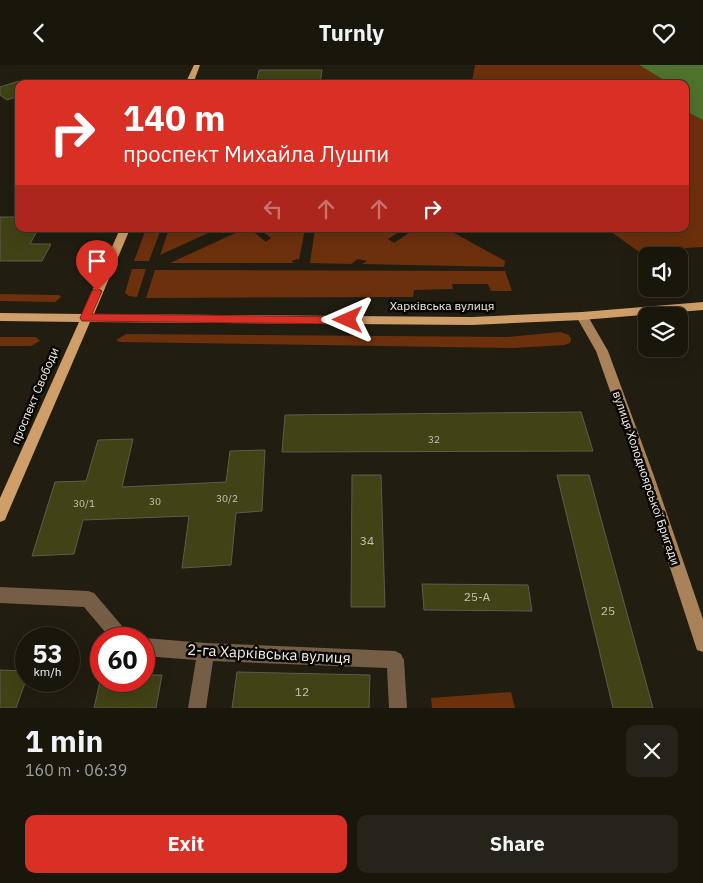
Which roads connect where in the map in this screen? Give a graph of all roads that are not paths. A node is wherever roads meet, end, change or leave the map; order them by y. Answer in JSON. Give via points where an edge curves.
{"nodes":[{"id":1,"x":197,"y":65,"type":"edge"},
{"id":2,"x":191,"y":80,"type":"edge"},
{"id":3,"x":124,"y":232,"type":"edge"},
{"id":4,"x":703,"y":306,"type":"edge"},
{"id":5,"x":582,"y":316,"type":"junction"},
{"id":6,"x":0,"y":317,"type":"edge"},
{"id":7,"x":86,"y":318,"type":"junction"},
{"id":8,"x":0,"y":515,"type":"edge"},
{"id":9,"x":0,"y":595,"type":"edge"},
{"id":10,"x":112,"y":627,"type":"edge"},
{"id":11,"x":703,"y":644,"type":"edge"},
{"id":12,"x":155,"y":648,"type":"edge"},
{"id":13,"x":206,"y":652,"type":"junction"},
{"id":14,"x":197,"y":708,"type":"edge"},
{"id":15,"x":398,"y":708,"type":"edge"}],
"edges":[{"from":1,"to":2,"type":"main road"},
{"from":3,"to":7,"type":"main road","name":"проспект Свободи"},
{"from":4,"to":5,"type":"main road","name":"Харківська вулиця"},
{"from":5,"to":7,"type":"main road","name":"Харківська вулиця","via":[[472,321]]},
{"from":5,"to":11,"type":"street","name":"вулиця Холодноярської Бригади","via":[[602,351]]},
{"from":6,"to":7,"type":"main road","name":"Харківська вулиця"},
{"from":7,"to":8,"type":"main road","name":"проспект Свободи"},
{"from":9,"to":10,"type":"street","via":[[88,599]]},
{"from":12,"to":13,"type":"street","name":"2-га Харківська вулиця"},
{"from":13,"to":14,"type":"street"},
{"from":13,"to":15,"type":"street","name":"2-га Харківська вулиця","via":[[395,660]]}]}
